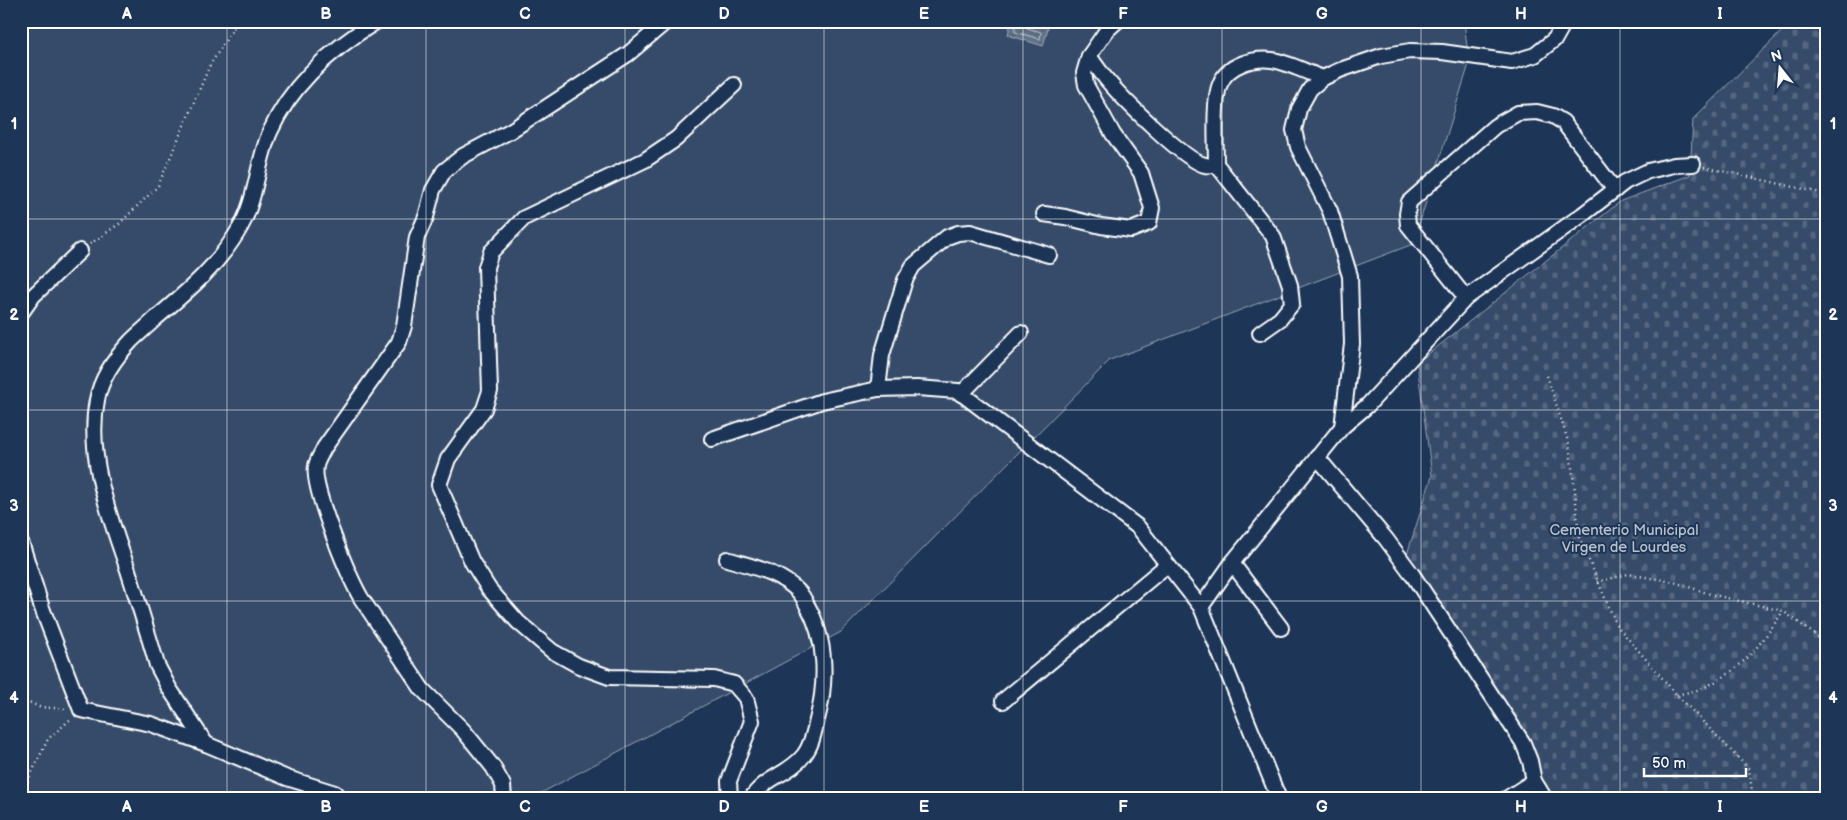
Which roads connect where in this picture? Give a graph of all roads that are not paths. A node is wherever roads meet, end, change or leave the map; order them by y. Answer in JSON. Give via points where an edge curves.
{"nodes":[{"id":1,"x":376,"y":21,"type":"edge"},
{"id":2,"x":667,"y":21,"type":"edge"},
{"id":3,"x":1117,"y":21,"type":"edge"},
{"id":4,"x":1565,"y":21,"type":"edge"},
{"id":5,"x":1089,"y":56,"type":"junction"},
{"id":6,"x":1322,"y":78,"type":"junction"},
{"id":7,"x":734,"y":85,"type":"dead end"},
{"id":8,"x":1216,"y":164,"type":"junction"},
{"id":9,"x":1693,"y":164,"type":"road end"},
{"id":10,"x":1615,"y":190,"type":"junction"},
{"id":11,"x":1044,"y":214,"type":"dead end"},
{"id":12,"x":80,"y":251,"type":"road end"},
{"id":13,"x":1049,"y":255,"type":"dead end"},
{"id":14,"x":1466,"y":298,"type":"junction"},
{"id":15,"x":21,"y":313,"type":"edge"},
{"id":16,"x":1020,"y":333,"type":"dead end"},
{"id":17,"x":1260,"y":333,"type":"dead end"},
{"id":18,"x":878,"y":389,"type":"junction"},
{"id":19,"x":961,"y":394,"type":"junction"},
{"id":20,"x":1342,"y":427,"type":"junction"},
{"id":21,"x":712,"y":439,"type":"dead end"},
{"id":22,"x":1317,"y":457,"type":"junction"},
{"id":23,"x":21,"y":542,"type":"edge"},
{"id":24,"x":727,"y":559,"type":"dead end"},
{"id":25,"x":1232,"y":563,"type":"junction"},
{"id":26,"x":1167,"y":565,"type":"junction"},
{"id":27,"x":1201,"y":607,"type":"junction"},
{"id":28,"x":1281,"y":628,"type":"dead end"},
{"id":29,"x":1003,"y":701,"type":"dead end"},
{"id":30,"x":206,"y":744,"type":"junction"},
{"id":31,"x":1534,"y":781,"type":"junction"},
{"id":32,"x":342,"y":799,"type":"edge"},
{"id":33,"x":504,"y":799,"type":"edge"},
{"id":34,"x":730,"y":799,"type":"edge"},
{"id":35,"x":751,"y":799,"type":"edge"},
{"id":36,"x":1279,"y":799,"type":"edge"},
{"id":37,"x":1506,"y":799,"type":"edge"},
{"id":38,"x":1545,"y":799,"type":"edge"}],
"edges":[{"from":1,"to":30,"type":"street","via":[[322,60],[298,87],[270,132],[247,215],[237,234],[207,273],[131,341],[108,369],[97,399],[97,464],[107,509],[158,665],[169,688]]},
{"from":2,"to":33,"type":"street","via":[[628,54],[444,171],[433,190],[417,237],[399,342],[324,448],[316,465],[316,478],[333,534],[361,598],[422,689],[463,730],[493,767],[503,785]]},
{"from":3,"to":5,"type":"street"},
{"from":4,"to":6,"type":"street","via":[[1555,39],[1536,55],[1512,62],[1410,51],[1381,56]]},
{"from":5,"to":8,"type":"street","via":[[1107,81],[1180,150],[1206,166]]},
{"from":5,"to":11,"type":"street","via":[[1084,73],[1086,85],[1113,134],[1141,173],[1152,208],[1149,223],[1130,230]]},
{"from":6,"to":8,"type":"street","via":[[1274,60],[1241,63],[1227,72],[1217,95]]},
{"from":6,"to":20,"type":"street","via":[[1310,88],[1299,109],[1294,130],[1298,147],[1330,211],[1350,276],[1352,344]]},
{"from":7,"to":34,"type":"street","via":[[676,139],[645,160],[524,218],[491,252],[486,267],[490,391],[484,409],[448,458],[439,485],[472,562],[489,588],[518,622],[552,651],[609,677],[714,679],[734,684],[746,698],[752,721],[729,781]]},
{"from":8,"to":17,"type":"street","via":[[1273,236],[1290,285],[1292,304],[1280,319]]},
{"from":9,"to":10,"type":"street","via":[[1648,171]]},
{"from":10,"to":14,"type":"street"},
{"from":10,"to":14,"type":"street","via":[[1563,122],[1553,116],[1538,112],[1518,113],[1495,126],[1409,202],[1406,214],[1408,224]]},
{"from":12,"to":15,"type":"street","via":[[33,296]]},
{"from":13,"to":18,"type":"street","via":[[970,232],[947,237],[913,266],[905,280],[882,355]]},
{"from":14,"to":20,"type":"street","via":[[1374,399]]},
{"from":16,"to":19,"type":"street"},
{"from":18,"to":19,"type":"street","via":[[917,388],[958,391]]},
{"from":18,"to":21,"type":"street","via":[[822,401]]},
{"from":19,"to":26,"type":"street","via":[[1138,527]]},
{"from":20,"to":22,"type":"street"},
{"from":22,"to":25,"type":"street"},
{"from":22,"to":31,"type":"street","via":[[1412,574],[1524,743]]},
{"from":23,"to":30,"type":"street","via":[[81,710],[151,724]]},
{"from":24,"to":35,"type":"street","via":[[774,573],[800,592],[818,631],[824,660],[822,700],[813,740],[803,756],[765,783]]},
{"from":25,"to":27,"type":"street"},
{"from":25,"to":28,"type":"street"},
{"from":26,"to":27,"type":"street"},
{"from":26,"to":29,"type":"street"},
{"from":27,"to":36,"type":"street"},
{"from":30,"to":32,"type":"street","via":[[287,778],[335,793]]},
{"from":31,"to":37,"type":"street"},
{"from":31,"to":38,"type":"street"}]}
